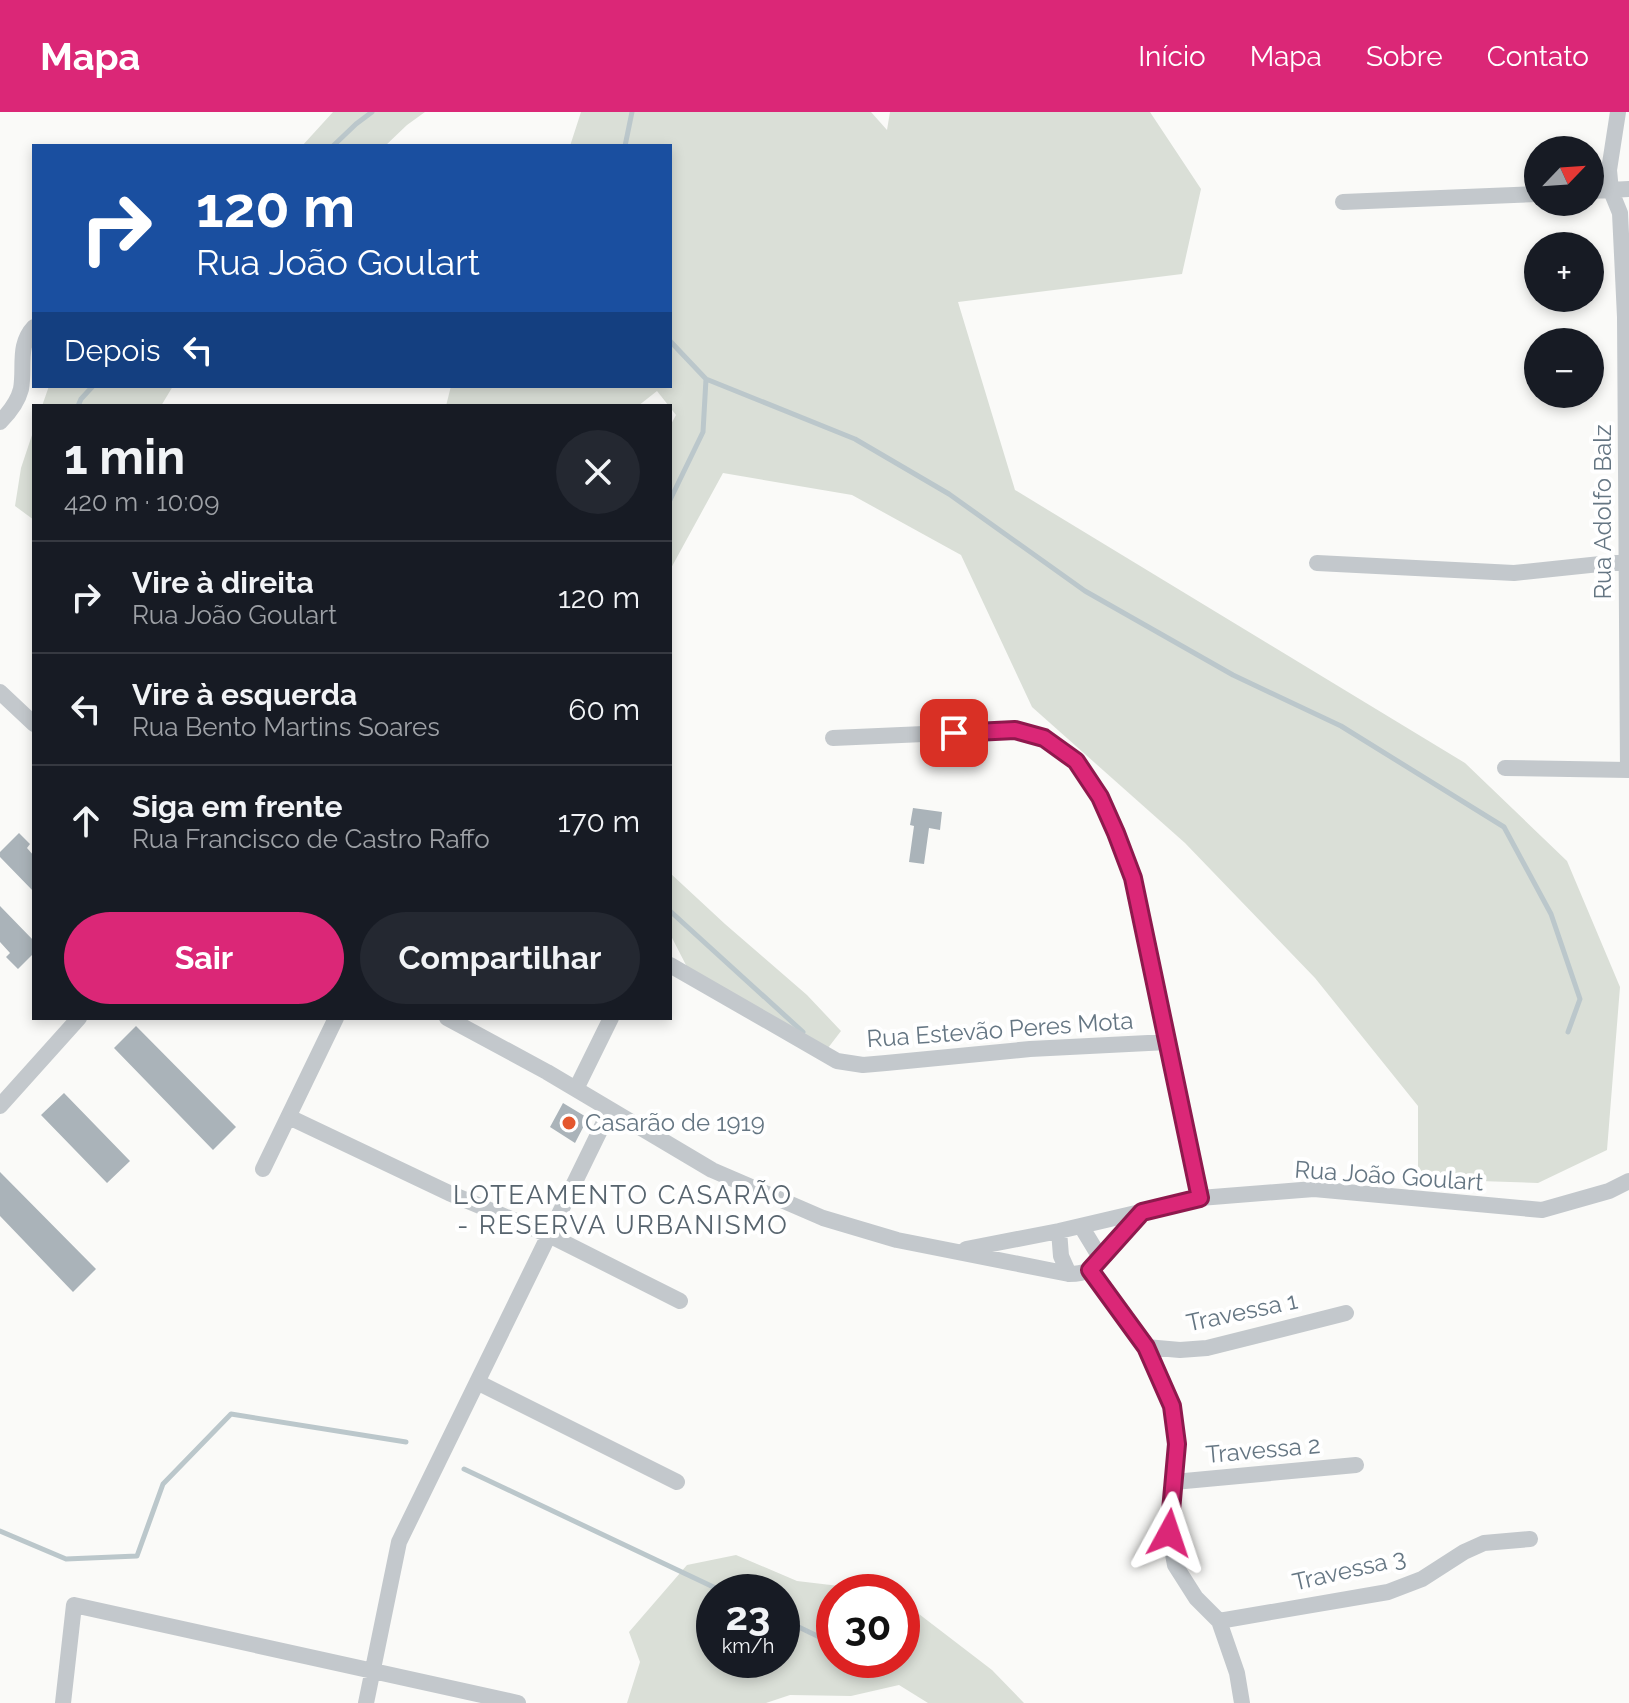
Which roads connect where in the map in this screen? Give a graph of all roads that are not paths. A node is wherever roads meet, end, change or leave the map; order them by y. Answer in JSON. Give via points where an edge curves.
{"nodes":[{"id":1,"x":1618,"y":112,"type":"edge"},
{"id":2,"x":1629,"y":189,"type":"edge"},
{"id":3,"x":1604,"y":191,"type":"edge"},
{"id":4,"x":1611,"y":191,"type":"junction"},
{"id":5,"x":1524,"y":195,"type":"edge"},
{"id":6,"x":1343,"y":202,"type":"dead end"},
{"id":7,"x":32,"y":329,"type":"edge"},
{"id":8,"x":0,"y":422,"type":"edge"},
{"id":9,"x":1628,"y":561,"type":"edge"},
{"id":10,"x":1317,"y":563,"type":"dead end"},
{"id":11,"x":0,"y":692,"type":"edge"},
{"id":12,"x":32,"y":722,"type":"edge"},
{"id":13,"x":833,"y":738,"type":"dead end"},
{"id":14,"x":1505,"y":768,"type":"dead end"},
{"id":15,"x":1628,"y":770,"type":"edge"},
{"id":16,"x":672,"y":966,"type":"edge"},
{"id":17,"x":77,"y":1020,"type":"edge"},
{"id":18,"x":335,"y":1020,"type":"edge"},
{"id":19,"x":451,"y":1020,"type":"edge"},
{"id":20,"x":610,"y":1020,"type":"edge"},
{"id":21,"x":1168,"y":1042,"type":"junction"},
{"id":22,"x":576,"y":1089,"type":"junction"},
{"id":23,"x":0,"y":1106,"type":"edge"},
{"id":24,"x":610,"y":1110,"type":"junction"},
{"id":25,"x":289,"y":1117,"type":"junction"},
{"id":26,"x":263,"y":1169,"type":"dead end"},
{"id":27,"x":1629,"y":1181,"type":"edge"},
{"id":28,"x":1200,"y":1198,"type":"junction"},
{"id":29,"x":1142,"y":1212,"type":"junction"},
{"id":30,"x":1081,"y":1226,"type":"junction"},
{"id":31,"x":1059,"y":1231,"type":"junction"},
{"id":32,"x":549,"y":1235,"type":"junction"},
{"id":33,"x":957,"y":1251,"type":"junction"},
{"id":34,"x":1095,"y":1264,"type":"junction"},
{"id":35,"x":1069,"y":1274,"type":"junction"},
{"id":36,"x":680,"y":1301,"type":"dead end"},
{"id":37,"x":1346,"y":1313,"type":"dead end"},
{"id":38,"x":1146,"y":1347,"type":"junction"},
{"id":39,"x":477,"y":1382,"type":"junction"},
{"id":40,"x":1356,"y":1465,"type":"dead end"},
{"id":41,"x":677,"y":1482,"type":"dead end"},
{"id":42,"x":1174,"y":1482,"type":"junction"},
{"id":43,"x":1530,"y":1539,"type":"dead end"},
{"id":44,"x":1219,"y":1621,"type":"junction"},
{"id":45,"x":373,"y":1671,"type":"junction"},
{"id":46,"x":63,"y":1703,"type":"edge"},
{"id":47,"x":366,"y":1703,"type":"edge"},
{"id":48,"x":518,"y":1703,"type":"edge"},
{"id":49,"x":1242,"y":1703,"type":"edge"}],
"edges":[{"from":1,"to":4,"type":"street","name":"Rua Adolfo Balz"},
{"from":2,"to":4,"type":"street"},
{"from":3,"to":4,"type":"street"},
{"from":4,"to":9,"type":"street","name":"Rua Adolfo Balz","via":[[1620,213],[1625,317]]},
{"from":5,"to":6,"type":"street"},
{"from":7,"to":8,"type":"street","via":[[23,347],[20,392]]},
{"from":9,"to":10,"type":"street","via":[[1514,573]]},
{"from":9,"to":15,"type":"street","name":"Rua Adolfo Balz"},
{"from":11,"to":12,"type":"street"},
{"from":13,"to":21,"type":"street","via":[[1015,730],[1044,738],[1076,761],[1100,797],[1133,878]]},
{"from":14,"to":15,"type":"street"},
{"from":16,"to":21,"type":"street","name":"Rua Estevão Peres Mota","via":[[837,1061],[863,1065]]},
{"from":17,"to":23,"type":"street"},
{"from":18,"to":25,"type":"street"},
{"from":19,"to":22,"type":"street","name":"Rua João Goulart"},
{"from":20,"to":22,"type":"street"},
{"from":21,"to":28,"type":"street"},
{"from":22,"to":24,"type":"street","name":"Rua João Goulart"},
{"from":24,"to":32,"type":"street"},
{"from":24,"to":33,"type":"street","name":"Rua João Goulart","via":[[712,1170],[823,1218]]},
{"from":25,"to":26,"type":"street"},
{"from":25,"to":32,"type":"street"},
{"from":27,"to":28,"type":"street","name":"Rua João Goulart","via":[[1542,1210],[1314,1189]]},
{"from":28,"to":29,"type":"street","name":"Rua João Goulart"},
{"from":29,"to":30,"type":"street","name":"Rua João Goulart"},
{"from":29,"to":34,"type":"street"},
{"from":30,"to":31,"type":"street","name":"Rua João Goulart"},
{"from":30,"to":34,"type":"street"},
{"from":31,"to":33,"type":"street","name":"Rua João Goulart"},
{"from":31,"to":35,"type":"street"},
{"from":32,"to":36,"type":"street"},
{"from":32,"to":39,"type":"street"},
{"from":33,"to":35,"type":"street","name":"Rua João Goulart"},
{"from":34,"to":35,"type":"street","name":"Rua João Goulart"},
{"from":34,"to":38,"type":"street"},
{"from":37,"to":38,"type":"street","name":"Travessa 1","via":[[1207,1348]]},
{"from":38,"to":42,"type":"street","via":[[1172,1406]]},
{"from":39,"to":41,"type":"street"},
{"from":39,"to":45,"type":"street","via":[[399,1542]]},
{"from":40,"to":42,"type":"street","name":"Travessa 2"},
{"from":42,"to":44,"type":"street","via":[[1169,1533],[1175,1565]]},
{"from":43,"to":44,"type":"street","name":"Travessa 3","via":[[1484,1543],[1388,1592]]},
{"from":44,"to":49,"type":"street"},
{"from":45,"to":46,"type":"street","via":[[74,1605]]},
{"from":45,"to":47,"type":"street"},
{"from":45,"to":48,"type":"street"}]}
